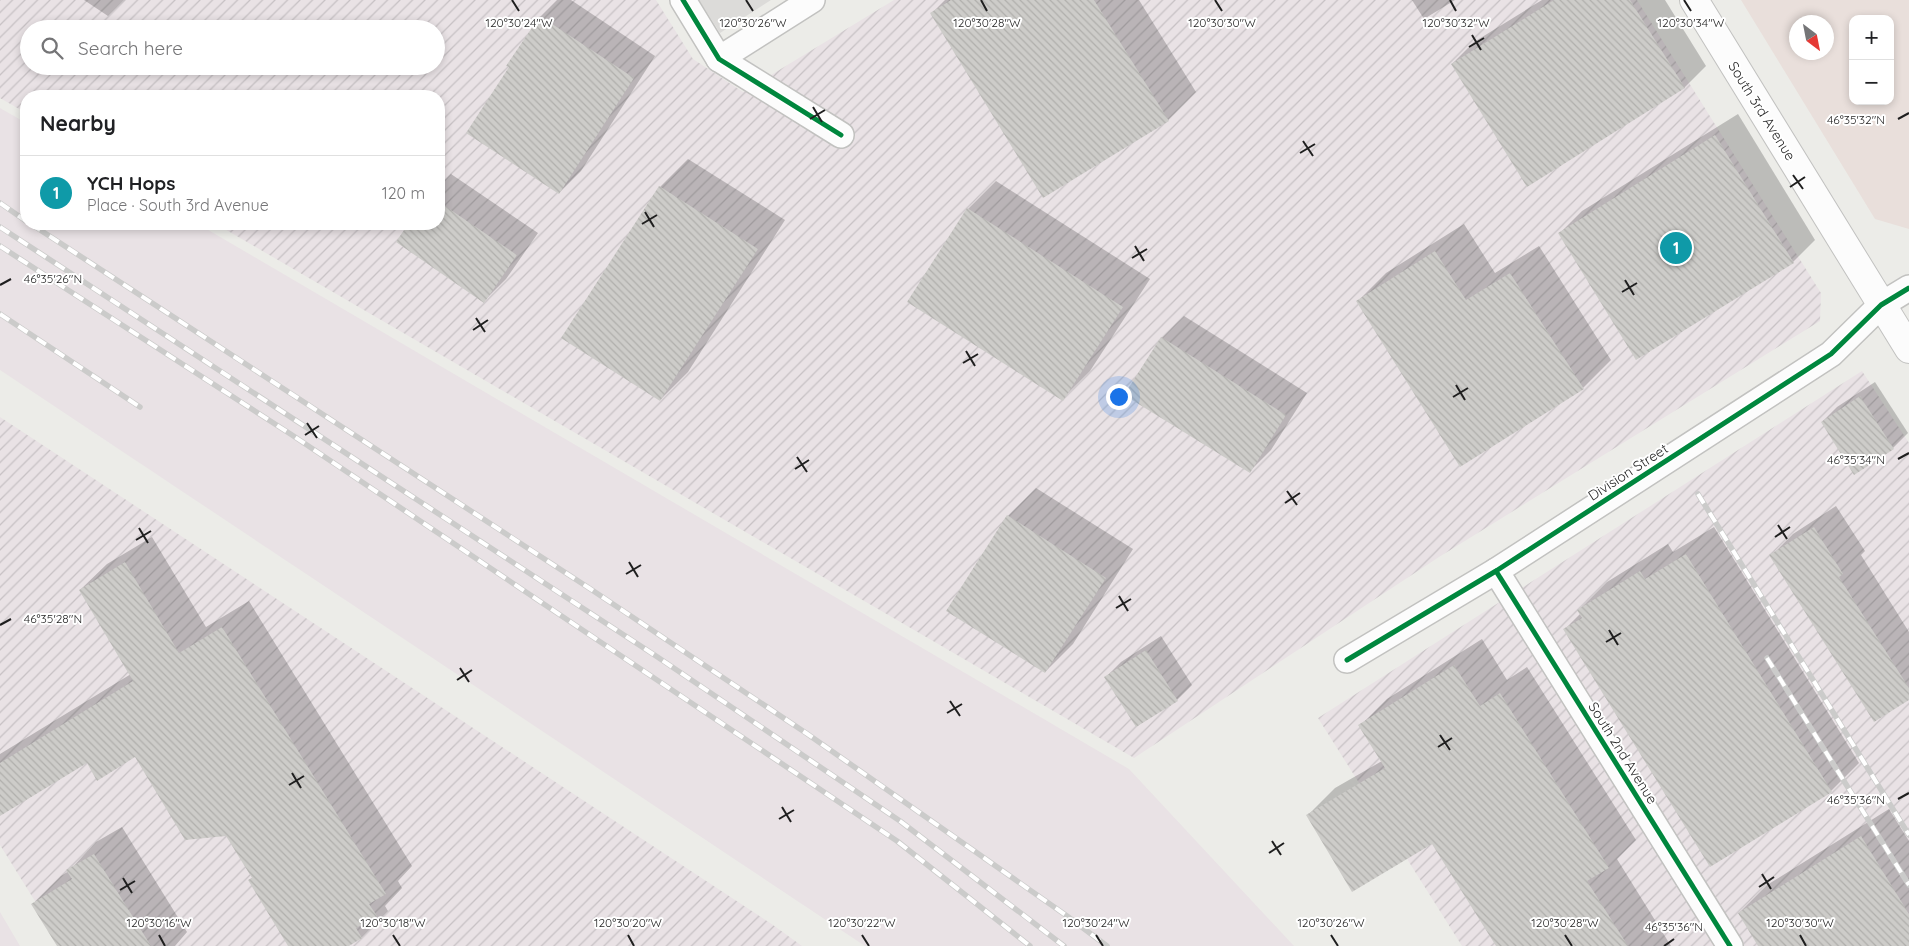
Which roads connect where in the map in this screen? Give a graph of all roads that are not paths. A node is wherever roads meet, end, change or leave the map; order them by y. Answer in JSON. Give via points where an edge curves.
{"nodes":[{"id":1,"x":683,"y":0,"type":"edge"},
{"id":2,"x":812,"y":0,"type":"edge"},
{"id":3,"x":1694,"y":0,"type":"edge"},
{"id":4,"x":719,"y":59,"type":"junction"},
{"id":5,"x":841,"y":136,"type":"dead end"},
{"id":6,"x":1909,"y":288,"type":"edge"},
{"id":7,"x":1881,"y":305,"type":"junction"},
{"id":8,"x":1909,"y":349,"type":"edge"},
{"id":9,"x":1496,"y":571,"type":"junction"},
{"id":10,"x":1347,"y":660,"type":"dead end"},
{"id":11,"x":1730,"y":946,"type":"edge"}],
"edges":[{"from":1,"to":4,"type":"street"},
{"from":2,"to":4,"type":"street"},
{"from":3,"to":7,"type":"street","name":"South 3rd Avenue"},
{"from":4,"to":5,"type":"street"},
{"from":6,"to":7,"type":"street","name":"Division Street"},
{"from":7,"to":8,"type":"street","name":"South 3rd Avenue"},
{"from":7,"to":9,"type":"street","name":"Division Street","via":[[1831,354]]},
{"from":9,"to":10,"type":"street","name":"Division Street"},
{"from":9,"to":11,"type":"street","name":"South 2nd Avenue"}]}
